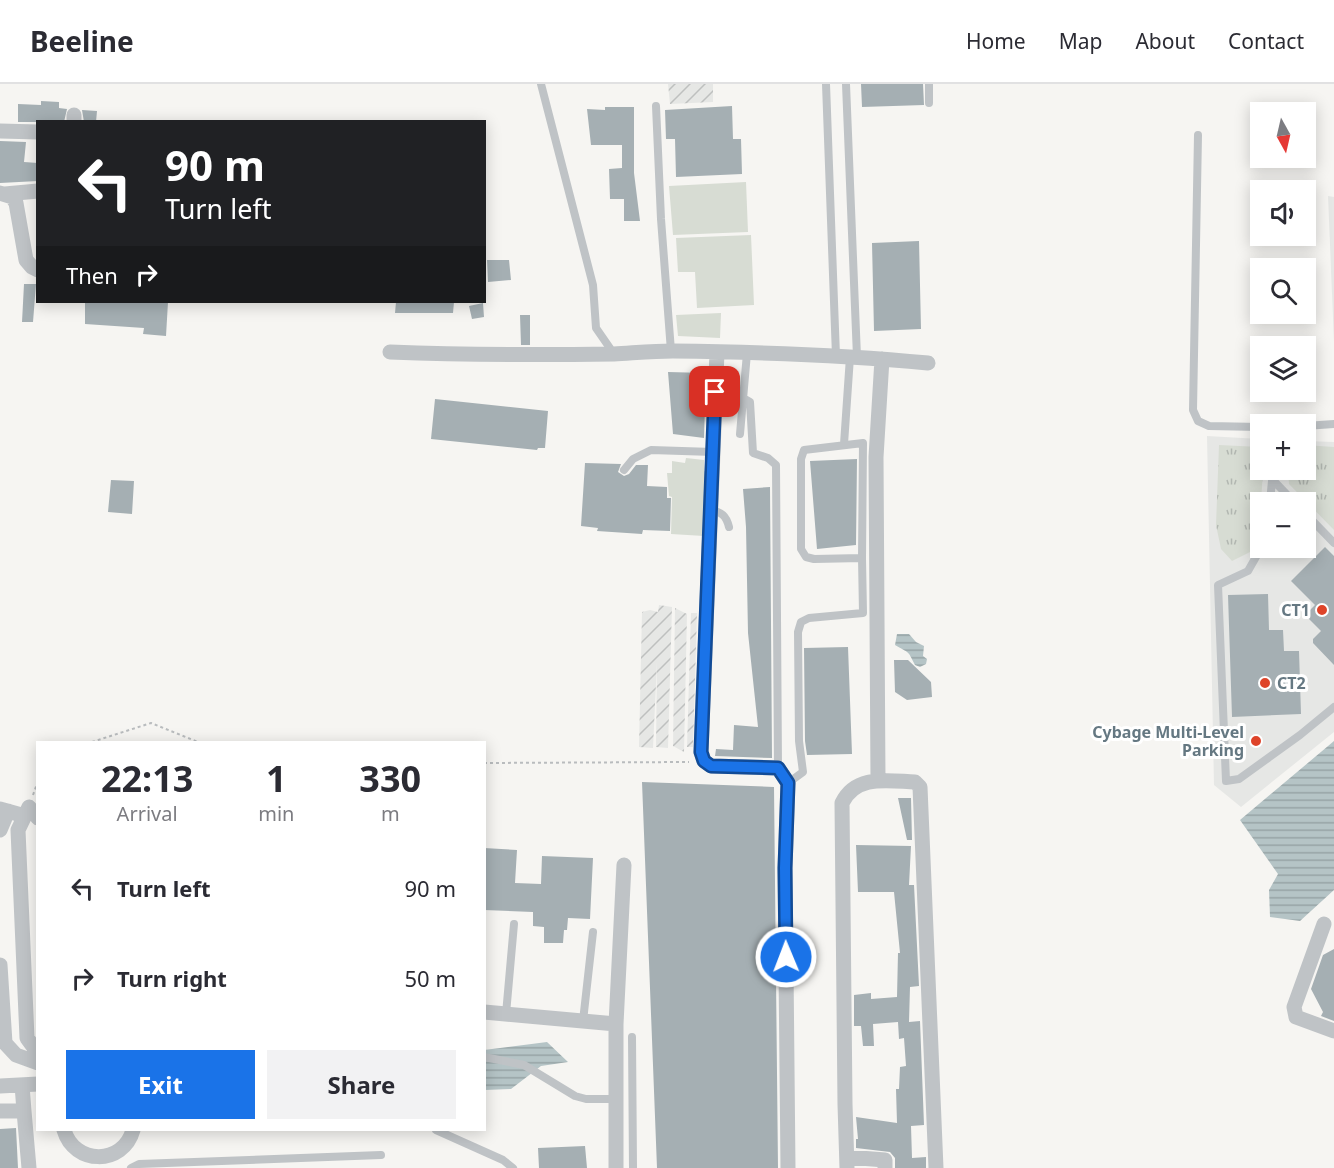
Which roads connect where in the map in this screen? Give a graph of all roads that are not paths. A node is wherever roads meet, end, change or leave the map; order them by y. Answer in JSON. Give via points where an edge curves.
{"nodes":[{"id":1,"x":541,"y":84,"type":"edge"},
{"id":2,"x":826,"y":84,"type":"edge"},
{"id":3,"x":846,"y":84,"type":"edge"},
{"id":4,"x":929,"y":84,"type":"edge"},
{"id":5,"x":929,"y":103,"type":"dead end"},
{"id":6,"x":656,"y":106,"type":"dead end"},
{"id":7,"x":0,"y":131,"type":"edge"},
{"id":8,"x":36,"y":132,"type":"edge"},
{"id":9,"x":1197,"y":135,"type":"dead end"},
{"id":10,"x":36,"y":191,"type":"edge"},
{"id":11,"x":2,"y":194,"type":"edge"},
{"id":12,"x":36,"y":269,"type":"edge"},
{"id":13,"x":671,"y":351,"type":"junction"},
{"id":14,"x":390,"y":352,"type":"dead end"},
{"id":15,"x":717,"y":352,"type":"junction"},
{"id":16,"x":747,"y":353,"type":"junction"},
{"id":17,"x":614,"y":354,"type":"junction"},
{"id":18,"x":848,"y":356,"type":"junction"},
{"id":19,"x":882,"y":359,"type":"junction"},
{"id":20,"x":928,"y":363,"type":"dead end"},
{"id":21,"x":743,"y":398,"type":"junction"},
{"id":22,"x":1334,"y":424,"type":"edge"},
{"id":23,"x":1316,"y":425,"type":"edge"},
{"id":24,"x":1250,"y":427,"type":"edge"},
{"id":25,"x":740,"y":434,"type":"dead end"},
{"id":26,"x":844,"y":444,"type":"junction"},
{"id":27,"x":713,"y":452,"type":"junction"},
{"id":28,"x":624,"y":471,"type":"dead end"},
{"id":29,"x":1273,"y":480,"type":"edge"},
{"id":30,"x":1284,"y":492,"type":"edge"},
{"id":31,"x":710,"y":509,"type":"junction"},
{"id":32,"x":1316,"y":524,"type":"edge"},
{"id":33,"x":729,"y":527,"type":"dead end"},
{"id":34,"x":1334,"y":543,"type":"edge"},
{"id":35,"x":862,"y":558,"type":"junction"},
{"id":36,"x":1255,"y":558,"type":"edge"},
{"id":37,"x":1334,"y":706,"type":"edge"},
{"id":38,"x":778,"y":768,"type":"junction"},
{"id":39,"x":878,"y":780,"type":"junction"},
{"id":40,"x":788,"y":783,"type":"junction"},
{"id":41,"x":4,"y":810,"type":"edge"},
{"id":42,"x":31,"y":817,"type":"edge"},
{"id":43,"x":0,"y":830,"type":"edge"},
{"id":44,"x":624,"y":865,"type":"dead end"},
{"id":45,"x":513,"y":924,"type":"dead end"},
{"id":46,"x":1324,"y":924,"type":"dead end"},
{"id":47,"x":593,"y":932,"type":"dead end"},
{"id":48,"x":0,"y":965,"type":"edge"},
{"id":49,"x":486,"y":1012,"type":"edge"},
{"id":50,"x":506,"y":1014,"type":"junction"},
{"id":51,"x":583,"y":1021,"type":"junction"},
{"id":52,"x":616,"y":1024,"type":"junction"},
{"id":53,"x":1334,"y":1031,"type":"edge"},
{"id":54,"x":632,"y":1038,"type":"dead end"},
{"id":55,"x":36,"y":1050,"type":"edge"},
{"id":56,"x":486,"y":1057,"type":"edge"},
{"id":57,"x":36,"y":1063,"type":"edge"},
{"id":58,"x":32,"y":1085,"type":"edge"},
{"id":59,"x":0,"y":1086,"type":"edge"},
{"id":60,"x":615,"y":1099,"type":"junction"},
{"id":61,"x":0,"y":1111,"type":"edge"},
{"id":62,"x":24,"y":1111,"type":"junction"},
{"id":63,"x":64,"y":1131,"type":"edge"},
{"id":64,"x":133,"y":1131,"type":"edge"},
{"id":65,"x":438,"y":1131,"type":"edge"},
{"id":66,"x":381,"y":1155,"type":"dead end"},
{"id":67,"x":98,"y":1163,"type":"edge"},
{"id":68,"x":847,"y":1163,"type":"edge"},
{"id":69,"x":29,"y":1168,"type":"edge"},
{"id":70,"x":131,"y":1168,"type":"edge"},
{"id":71,"x":513,"y":1168,"type":"edge"},
{"id":72,"x":616,"y":1168,"type":"edge"},
{"id":73,"x":633,"y":1168,"type":"edge"},
{"id":74,"x":788,"y":1168,"type":"edge"},
{"id":75,"x":885,"y":1168,"type":"edge"},
{"id":76,"x":936,"y":1168,"type":"edge"}],
"edges":[{"from":1,"to":17,"type":"lane","via":[[593,285],[596,328]]},
{"from":2,"to":18,"type":"lane"},
{"from":3,"to":18,"type":"lane"},
{"from":4,"to":5,"type":"lane"},
{"from":6,"to":13,"type":"lane"},
{"from":7,"to":8,"type":"street"},
{"from":9,"to":24,"type":"lane","via":[[1193,410],[1198,421],[1209,426]]},
{"from":10,"to":11,"type":"street"},
{"from":11,"to":12,"type":"street","via":[[16,203],[26,260]]},
{"from":13,"to":15,"type":"street"},
{"from":13,"to":17,"type":"street"},
{"from":14,"to":17,"type":"street"},
{"from":15,"to":16,"type":"street"},
{"from":15,"to":27,"type":"street"},
{"from":16,"to":18,"type":"street"},
{"from":16,"to":21,"type":"lane"},
{"from":18,"to":19,"type":"street"},
{"from":18,"to":26,"type":"lane"},
{"from":19,"to":20,"type":"street"},
{"from":19,"to":39,"type":"street","via":[[876,457]]},
{"from":21,"to":25,"type":"lane"},
{"from":21,"to":38,"type":"lane","via":[[750,402],[753,453],[776,465]]},
{"from":22,"to":23,"type":"lane"},
{"from":26,"to":35,"type":"lane","via":[[862,443]]},
{"from":26,"to":35,"type":"lane","via":[[804,450],[801,549],[806,557],[814,559]]},
{"from":27,"to":28,"type":"lane","via":[[651,450],[633,459]]},
{"from":27,"to":31,"type":"street"},
{"from":29,"to":30,"type":"lane"},
{"from":31,"to":33,"type":"lane","via":[[722,513]]},
{"from":31,"to":38,"type":"street","via":[[701,752],[711,766]]},
{"from":32,"to":34,"type":"lane"},
{"from":35,"to":40,"type":"lane","via":[[863,613],[801,622],[798,632],[803,772]]},
{"from":36,"to":37,"type":"lane","via":[[1248,571],[1218,585],[1226,780],[1239,779]]},
{"from":38,"to":40,"type":"street"},
{"from":39,"to":68,"type":"street","via":[[856,785],[842,803]]},
{"from":39,"to":76,"type":"street","via":[[915,782],[920,787]]},
{"from":40,"to":74,"type":"street"},
{"from":41,"to":42,"type":"street"},
{"from":41,"to":43,"type":"street"},
{"from":42,"to":55,"type":"street","via":[[18,830],[26,1027],[27,1038]]},
{"from":44,"to":52,"type":"street"},
{"from":45,"to":50,"type":"lane"},
{"from":46,"to":53,"type":"street","via":[[1294,1006],[1296,1017]]},
{"from":47,"to":51,"type":"lane"},
{"from":48,"to":57,"type":"street","via":[[5,1043],[16,1055]]},
{"from":49,"to":50,"type":"street"},
{"from":50,"to":51,"type":"street"},
{"from":51,"to":52,"type":"street"},
{"from":52,"to":60,"type":"street"},
{"from":54,"to":73,"type":"lane"},
{"from":56,"to":60,"type":"lane","via":[[524,1065],[575,1096]]},
{"from":58,"to":59,"type":"street"},
{"from":58,"to":62,"type":"street"},
{"from":60,"to":72,"type":"street"},
{"from":61,"to":62,"type":"street"},
{"from":62,"to":69,"type":"street"},
{"from":63,"to":67,"type":"street","via":[[76,1149]]},
{"from":64,"to":67,"type":"street","via":[[121,1149]]},
{"from":65,"to":71,"type":"lane"},
{"from":66,"to":70,"type":"lane","via":[[139,1164]]},
{"from":68,"to":75,"type":"street","via":[[885,1160]]}]}
